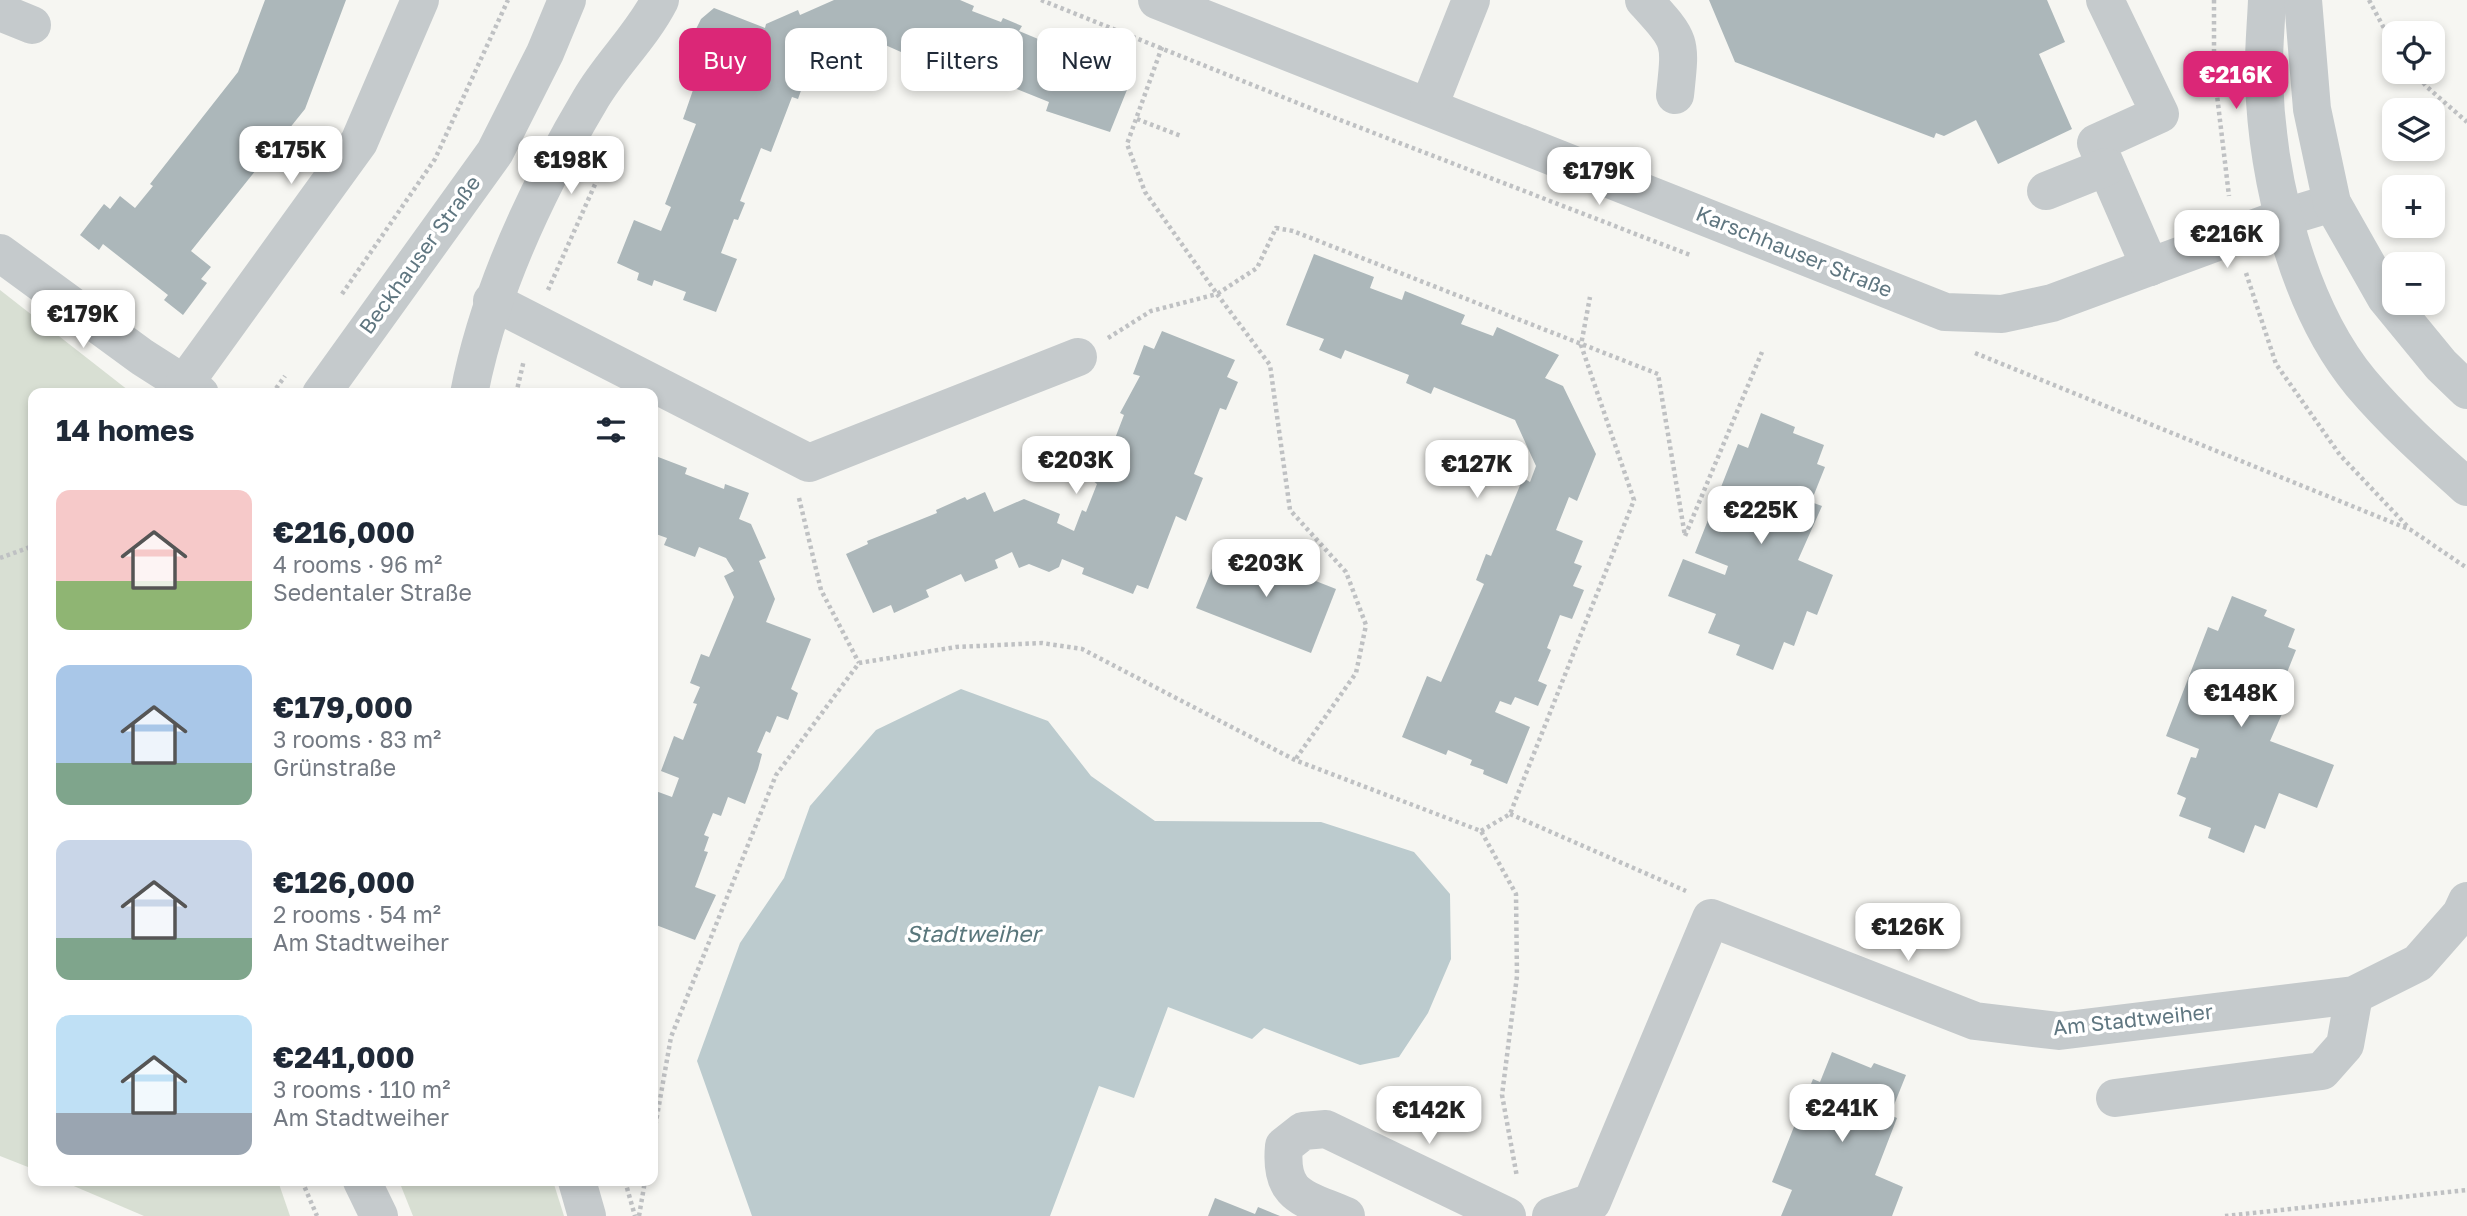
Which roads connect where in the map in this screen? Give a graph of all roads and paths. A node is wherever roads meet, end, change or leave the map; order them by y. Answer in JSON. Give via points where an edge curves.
{"nodes":[{"id":1,"x":419,"y":0,"type":"edge"},
{"id":2,"x":508,"y":0,"type":"edge"},
{"id":3,"x":567,"y":0,"type":"edge"},
{"id":4,"x":660,"y":0,"type":"edge"},
{"id":5,"x":1157,"y":0,"type":"edge"},
{"id":6,"x":1471,"y":0,"type":"edge"},
{"id":7,"x":1643,"y":0,"type":"edge"},
{"id":8,"x":2105,"y":0,"type":"edge"},
{"id":9,"x":2214,"y":0,"type":"edge"},
{"id":10,"x":2267,"y":0,"type":"edge"},
{"id":11,"x":2303,"y":0,"type":"edge"},
{"id":12,"x":2369,"y":0,"type":"edge"},
{"id":13,"x":2382,"y":24,"type":"edge"},
{"id":14,"x":1162,"y":47,"type":"dead end"},
{"id":15,"x":2424,"y":84,"type":"edge"},
{"id":16,"x":1675,"y":95,"type":"dead end"},
{"id":17,"x":1429,"y":106,"type":"junction"},
{"id":18,"x":1137,"y":119,"type":"junction"},
{"id":19,"x":2467,"y":122,"type":"edge"},
{"id":20,"x":1181,"y":136,"type":"dead end"},
{"id":21,"x":615,"y":138,"type":"dead end"},
{"id":22,"x":2106,"y":167,"type":"junction"},
{"id":23,"x":2046,"y":191,"type":"dead end"},
{"id":24,"x":2332,"y":203,"type":"junction"},
{"id":25,"x":2283,"y":218,"type":"junction"},
{"id":26,"x":2234,"y":236,"type":"junction"},
{"id":27,"x":0,"y":253,"type":"edge"},
{"id":28,"x":2150,"y":267,"type":"junction"},
{"id":29,"x":1217,"y":294,"type":"junction"},
{"id":30,"x":1590,"y":297,"type":"dead end"},
{"id":31,"x":492,"y":301,"type":"junction"},
{"id":32,"x":334,"y":305,"type":"dead end"},
{"id":33,"x":535,"y":320,"type":"junction"},
{"id":34,"x":1581,"y":345,"type":"junction"},
{"id":35,"x":1762,"y":352,"type":"dead end"},
{"id":36,"x":1078,"y":357,"type":"joint"},
{"id":37,"x":288,"y":372,"type":"dead end"},
{"id":38,"x":191,"y":388,"type":"edge"},
{"id":39,"x":193,"y":388,"type":"edge"},
{"id":40,"x":276,"y":388,"type":"edge"},
{"id":41,"x":325,"y":388,"type":"edge"},
{"id":42,"x":470,"y":388,"type":"edge"},
{"id":43,"x":518,"y":388,"type":"edge"},
{"id":44,"x":2467,"y":390,"type":"edge"},
{"id":45,"x":809,"y":463,"type":"junction"},
{"id":46,"x":2467,"y":487,"type":"edge"},
{"id":47,"x":2411,"y":530,"type":"dead end"},
{"id":48,"x":28,"y":548,"type":"edge"},
{"id":49,"x":0,"y":558,"type":"edge"},
{"id":50,"x":859,"y":663,"type":"junction"},
{"id":51,"x":1295,"y":760,"type":"junction"},
{"id":52,"x":1510,"y":814,"type":"junction"},
{"id":53,"x":1481,"y":831,"type":"junction"},
{"id":54,"x":2467,"y":901,"type":"edge"},
{"id":55,"x":1711,"y":918,"type":"junction"},
{"id":56,"x":2354,"y":995,"type":"junction"},
{"id":57,"x":2115,"y":1098,"type":"dead end"},
{"id":58,"x":658,"y":1111,"type":"edge"},
{"id":59,"x":304,"y":1186,"type":"edge"},
{"id":60,"x":364,"y":1186,"type":"edge"},
{"id":61,"x":578,"y":1186,"type":"edge"},
{"id":62,"x":627,"y":1186,"type":"edge"},
{"id":63,"x":644,"y":1186,"type":"edge"},
{"id":64,"x":2467,"y":1191,"type":"edge"},
{"id":65,"x":1513,"y":1203,"type":"edge"},
{"id":66,"x":317,"y":1216,"type":"edge"},
{"id":67,"x":379,"y":1216,"type":"edge"},
{"id":68,"x":587,"y":1216,"type":"edge"},
{"id":69,"x":637,"y":1216,"type":"edge"},
{"id":70,"x":1346,"y":1216,"type":"edge"},
{"id":71,"x":1551,"y":1216,"type":"edge"},
{"id":72,"x":2225,"y":1216,"type":"edge"}],
"edges":[{"from":1,"to":39,"type":"street","via":[[359,142]]},
{"from":2,"to":32,"type":"path","via":[[435,159]]},
{"from":3,"to":41,"type":"street","name":"Beckhauser Straße","via":[[495,152]]},
{"from":4,"to":31,"type":"street","via":[[591,98],[541,190]]},
{"from":5,"to":17,"type":"street","name":"Karschhauser Straße"},
{"from":6,"to":17,"type":"street"},
{"from":7,"to":16,"type":"street","via":[[1680,47]]},
{"from":8,"to":22,"type":"street","via":[[2160,114],[2095,143]]},
{"from":9,"to":26,"type":"path","via":[[2214,70]]},
{"from":10,"to":25,"type":"street","via":[[2265,100]]},
{"from":11,"to":24,"type":"street","via":[[2312,109]]},
{"from":12,"to":13,"type":"path"},
{"from":14,"to":18,"type":"path"},
{"from":15,"to":19,"type":"path"},
{"from":17,"to":28,"type":"street","name":"Karschhauser Straße","via":[[1945,312],[2002,314],[2052,303]]},
{"from":18,"to":20,"type":"path"},
{"from":18,"to":29,"type":"path","via":[[1128,144],[1145,192]]},
{"from":21,"to":33,"type":"path"},
{"from":22,"to":23,"type":"street"},
{"from":22,"to":28,"type":"street"},
{"from":24,"to":25,"type":"street","name":"Karschhauser Straße"},
{"from":24,"to":44,"type":"street","via":[[2386,298]]},
{"from":25,"to":26,"type":"street","name":"Karschhauser Straße"},
{"from":25,"to":46,"type":"street","via":[[2322,324],[2360,381],[2405,431]]},
{"from":26,"to":28,"type":"street","name":"Karschhauser Straße"},
{"from":26,"to":47,"type":"path","via":[[2276,364],[2340,455]]},
{"from":27,"to":38,"type":"street"},
{"from":29,"to":34,"type":"path","via":[[1257,268],[1276,228],[1293,230]]},
{"from":29,"to":36,"type":"path","via":[[1151,311]]},
{"from":29,"to":51,"type":"path","via":[[1270,365],[1290,510],[1346,572],[1366,625],[1356,673]]},
{"from":30,"to":34,"type":"path"},
{"from":31,"to":33,"type":"street"},
{"from":31,"to":42,"type":"street"},
{"from":33,"to":43,"type":"path"},
{"from":33,"to":45,"type":"street"},
{"from":34,"to":35,"type":"path","via":[[1658,374],[1685,537]]},
{"from":34,"to":52,"type":"path","via":[[1634,500]]},
{"from":36,"to":45,"type":"street"},
{"from":37,"to":40,"type":"path"},
{"from":45,"to":50,"type":"path","via":[[798,502],[821,590]]},
{"from":48,"to":49,"type":"path"},
{"from":50,"to":51,"type":"path","via":[[956,646],[1042,643],[1082,649]]},
{"from":50,"to":58,"type":"path","via":[[776,775],[671,1037]]},
{"from":51,"to":53,"type":"path"},
{"from":52,"to":53,"type":"path"},
{"from":52,"to":55,"type":"path","via":[[1693,894]]},
{"from":53,"to":65,"type":"path","via":[[1517,894],[1517,976],[1502,1095]]},
{"from":54,"to":56,"type":"street","name":"Am Stadtweiher","via":[[2418,963]]},
{"from":55,"to":56,"type":"street","name":"Am Stadtweiher","via":[[1975,1021],[2047,1030]]},
{"from":55,"to":71,"type":"street","via":[[1592,1202]]},
{"from":56,"to":57,"type":"street","via":[[2345,1045],[2322,1071]]},
{"from":59,"to":66,"type":"path"},
{"from":60,"to":67,"type":"street"},
{"from":61,"to":68,"type":"street"},
{"from":62,"to":69,"type":"path"},
{"from":63,"to":69,"type":"path"},
{"from":64,"to":72,"type":"path"},
{"from":65,"to":70,"type":"street","via":[[1326,1129],[1303,1131],[1284,1146],[1282,1171],[1295,1194]]}]}
